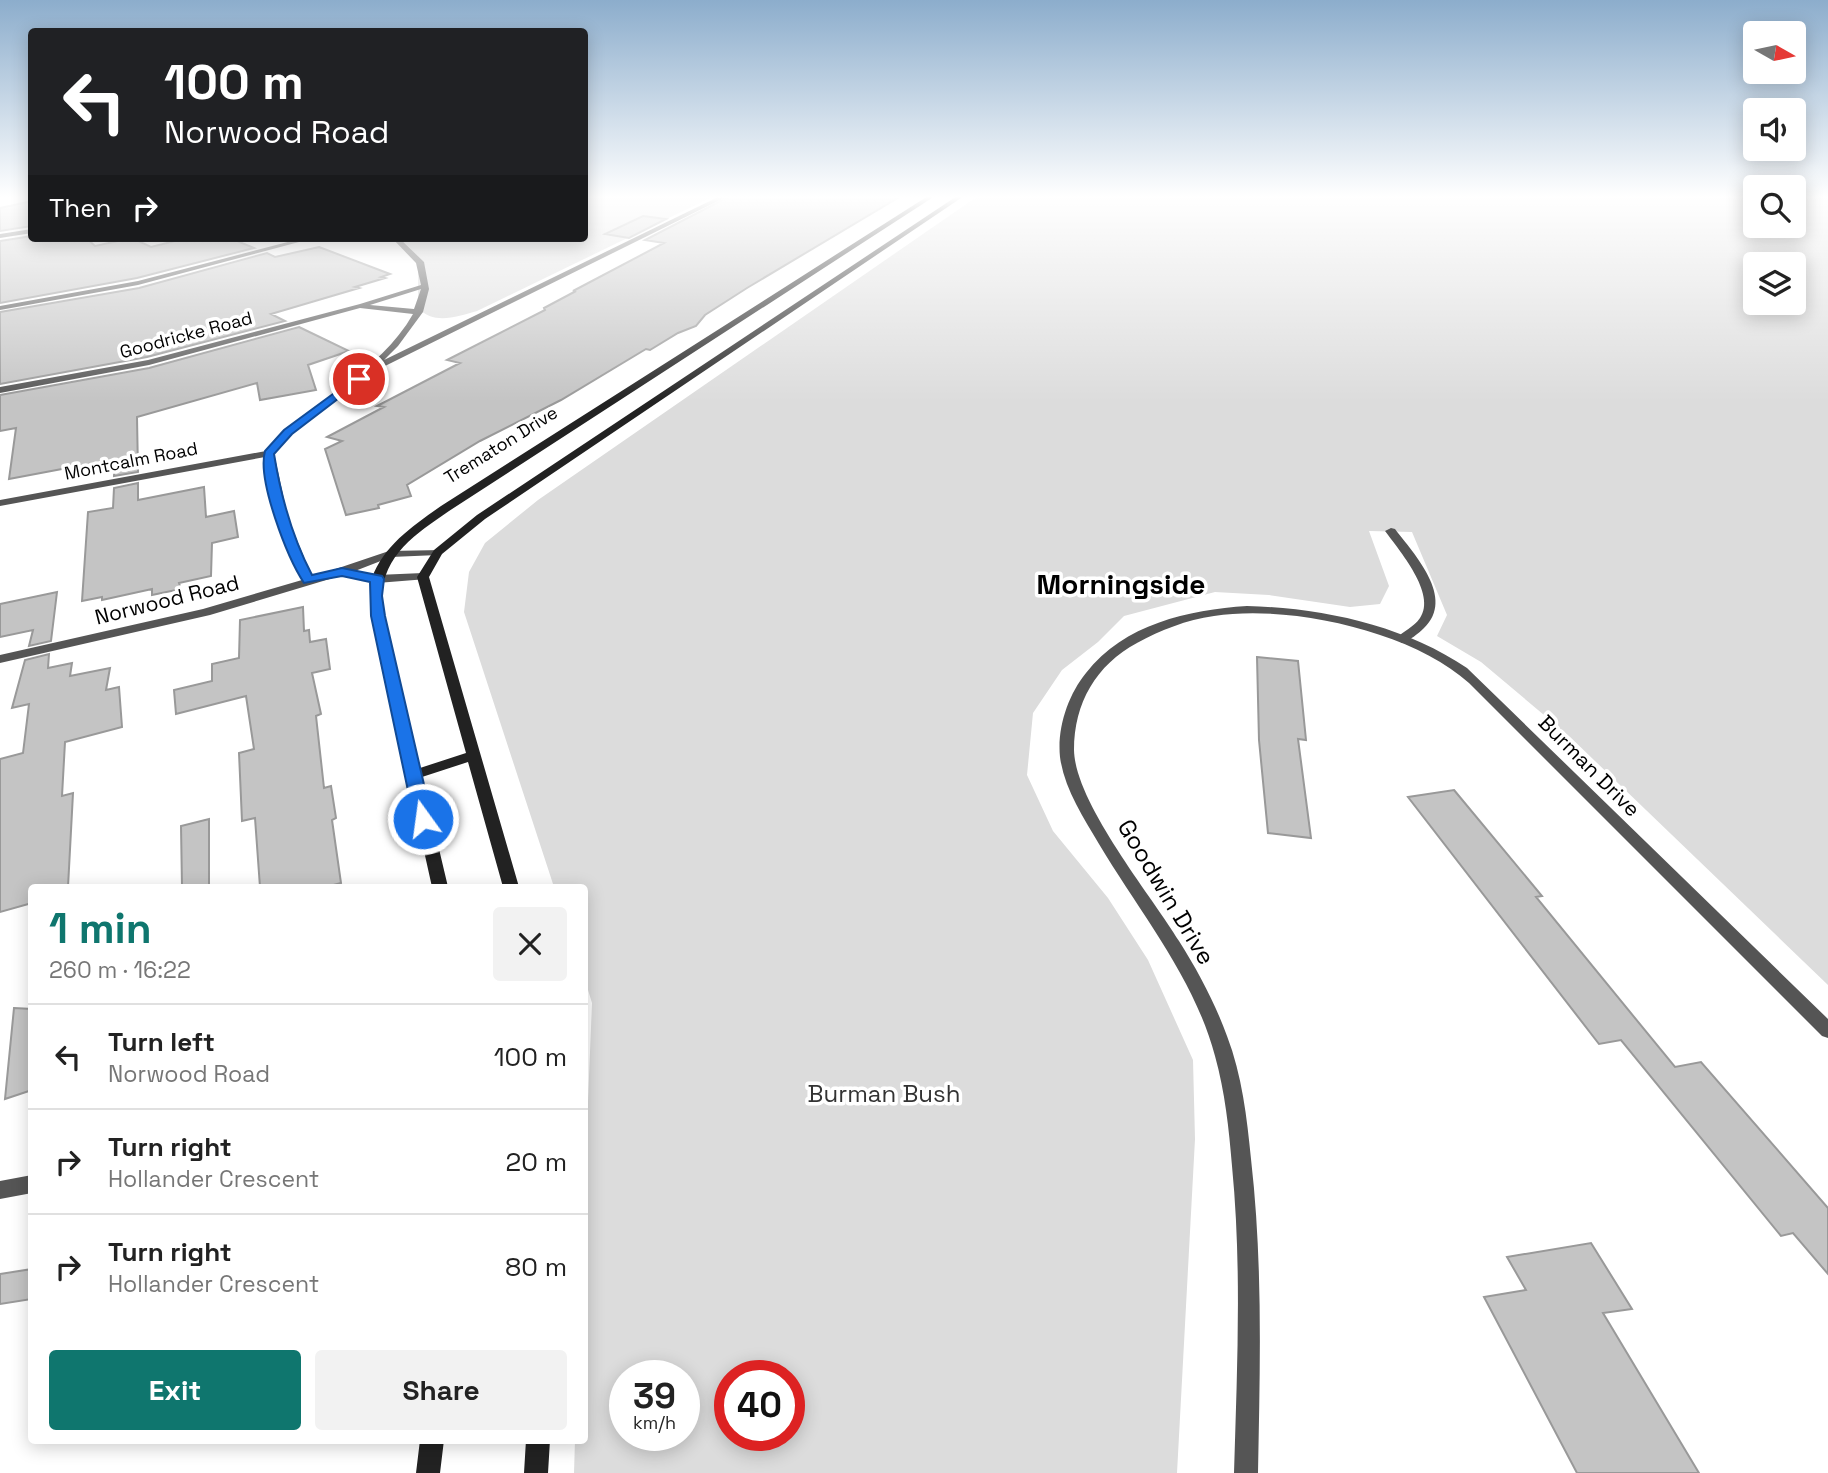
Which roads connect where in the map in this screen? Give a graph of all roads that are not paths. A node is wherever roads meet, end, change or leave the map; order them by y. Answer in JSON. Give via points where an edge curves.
{"nodes":[{"id":1,"x":176,"y":265,"type":"edge"},
{"id":2,"x":208,"y":265,"type":"edge"},
{"id":3,"x":421,"y":265,"type":"edge"},
{"id":4,"x":584,"y":265,"type":"edge"},
{"id":5,"x":827,"y":265,"type":"edge"},
{"id":6,"x":860,"y":265,"type":"edge"},
{"id":7,"x":128,"y":277,"type":"junction"},
{"id":8,"x":138,"y":283,"type":"junction"},
{"id":9,"x":424,"y":286,"type":"junction"},
{"id":10,"x":0,"y":300,"type":"edge"},
{"id":11,"x":360,"y":306,"type":"junction"},
{"id":12,"x":763,"y":306,"type":"junction"},
{"id":13,"x":0,"y":308,"type":"edge"},
{"id":14,"x":791,"y":311,"type":"junction"},
{"id":15,"x":419,"y":312,"type":"junction"},
{"id":16,"x":686,"y":356,"type":"junction"},
{"id":17,"x":715,"y":362,"type":"junction"},
{"id":18,"x":372,"y":368,"type":"junction"},
{"id":19,"x":0,"y":390,"type":"edge"},
{"id":20,"x":550,"y":442,"type":"junction"},
{"id":21,"x":583,"y":450,"type":"junction"},
{"id":22,"x":269,"y":453,"type":"junction"},
{"id":23,"x":0,"y":503,"type":"edge"},
{"id":24,"x":1391,"y":531,"type":"dead end"},
{"id":25,"x":438,"y":552,"type":"junction"},
{"id":26,"x":389,"y":554,"type":"junction"},
{"id":27,"x":342,"y":572,"type":"junction"},
{"id":28,"x":422,"y":577,"type":"junction"},
{"id":29,"x":377,"y":579,"type":"junction"},
{"id":30,"x":308,"y":580,"type":"junction"},
{"id":31,"x":1402,"y":639,"type":"junction"},
{"id":32,"x":0,"y":659,"type":"edge"},
{"id":33,"x":472,"y":755,"type":"junction"},
{"id":34,"x":412,"y":775,"type":"junction"},
{"id":35,"x":439,"y":884,"type":"edge"},
{"id":36,"x":510,"y":884,"type":"edge"},
{"id":37,"x":1828,"y":1031,"type":"edge"},
{"id":38,"x":28,"y":1185,"type":"edge"},
{"id":39,"x":0,"y":1190,"type":"edge"},
{"id":40,"x":432,"y":1444,"type":"edge"},
{"id":41,"x":538,"y":1444,"type":"edge"},
{"id":42,"x":428,"y":1473,"type":"edge"},
{"id":43,"x":536,"y":1473,"type":"edge"},
{"id":44,"x":1246,"y":1473,"type":"edge"}],
"edges":[{"from":1,"to":7,"type":"street"},
{"from":2,"to":8,"type":"street"},
{"from":3,"to":9,"type":"street"},
{"from":4,"to":18,"type":"street"},
{"from":5,"to":12,"type":"street","name":"Trematon Drive"},
{"from":6,"to":14,"type":"street"},
{"from":7,"to":8,"type":"street"},
{"from":7,"to":10,"type":"street"},
{"from":8,"to":13,"type":"street"},
{"from":9,"to":11,"type":"street"},
{"from":9,"to":15,"type":"street"},
{"from":11,"to":15,"type":"street","name":"Goodricke Road"},
{"from":11,"to":19,"type":"street","name":"Goodricke Road","via":[[149,362]]},
{"from":12,"to":14,"type":"street"},
{"from":12,"to":16,"type":"street","name":"Trematon Drive"},
{"from":14,"to":17,"type":"street"},
{"from":15,"to":18,"type":"street"},
{"from":16,"to":17,"type":"street"},
{"from":16,"to":20,"type":"street","name":"Trematon Drive"},
{"from":17,"to":21,"type":"street"},
{"from":18,"to":22,"type":"street","via":[[288,432]]},
{"from":20,"to":21,"type":"street"},
{"from":20,"to":26,"type":"street","name":"Trematon Drive","via":[[453,504]]},
{"from":21,"to":25,"type":"street","via":[[481,517]]},
{"from":22,"to":23,"type":"street","name":"Montcalm Road"},
{"from":22,"to":30,"type":"street","via":[[282,523]]},
{"from":24,"to":31,"type":"street","via":[[1425,581],[1430,599],[1431,611],[1424,622]]},
{"from":25,"to":26,"type":"street","name":"Norwood Road"},
{"from":25,"to":28,"type":"street"},
{"from":26,"to":27,"type":"street","name":"Norwood Road"},
{"from":26,"to":29,"type":"street","name":"Trematon Drive"},
{"from":27,"to":29,"type":"street","name":"Norwood Road"},
{"from":27,"to":30,"type":"street","name":"Norwood Road"},
{"from":28,"to":29,"type":"street","name":"Norwood Road"},
{"from":28,"to":33,"type":"street"},
{"from":29,"to":34,"type":"street","name":"Trematon Drive","via":[[378,616]]},
{"from":30,"to":32,"type":"street","name":"Norwood Road","via":[[205,612]]},
{"from":31,"to":37,"type":"street","name":"Burman Drive","via":[[1460,669]]},
{"from":31,"to":44,"type":"street","name":"Goodwin Drive","via":[[1343,621],[1279,609],[1184,617],[1136,636],[1108,655],[1084,680],[1070,716],[1067,759],[1077,791],[1174,947],[1215,1027],[1233,1089],[1250,1270]]},
{"from":33,"to":34,"type":"street"},
{"from":33,"to":36,"type":"street"},
{"from":34,"to":35,"type":"street","name":"Trematon Drive"},
{"from":38,"to":39,"type":"street"},
{"from":40,"to":42,"type":"street"},
{"from":41,"to":43,"type":"street"}]}
